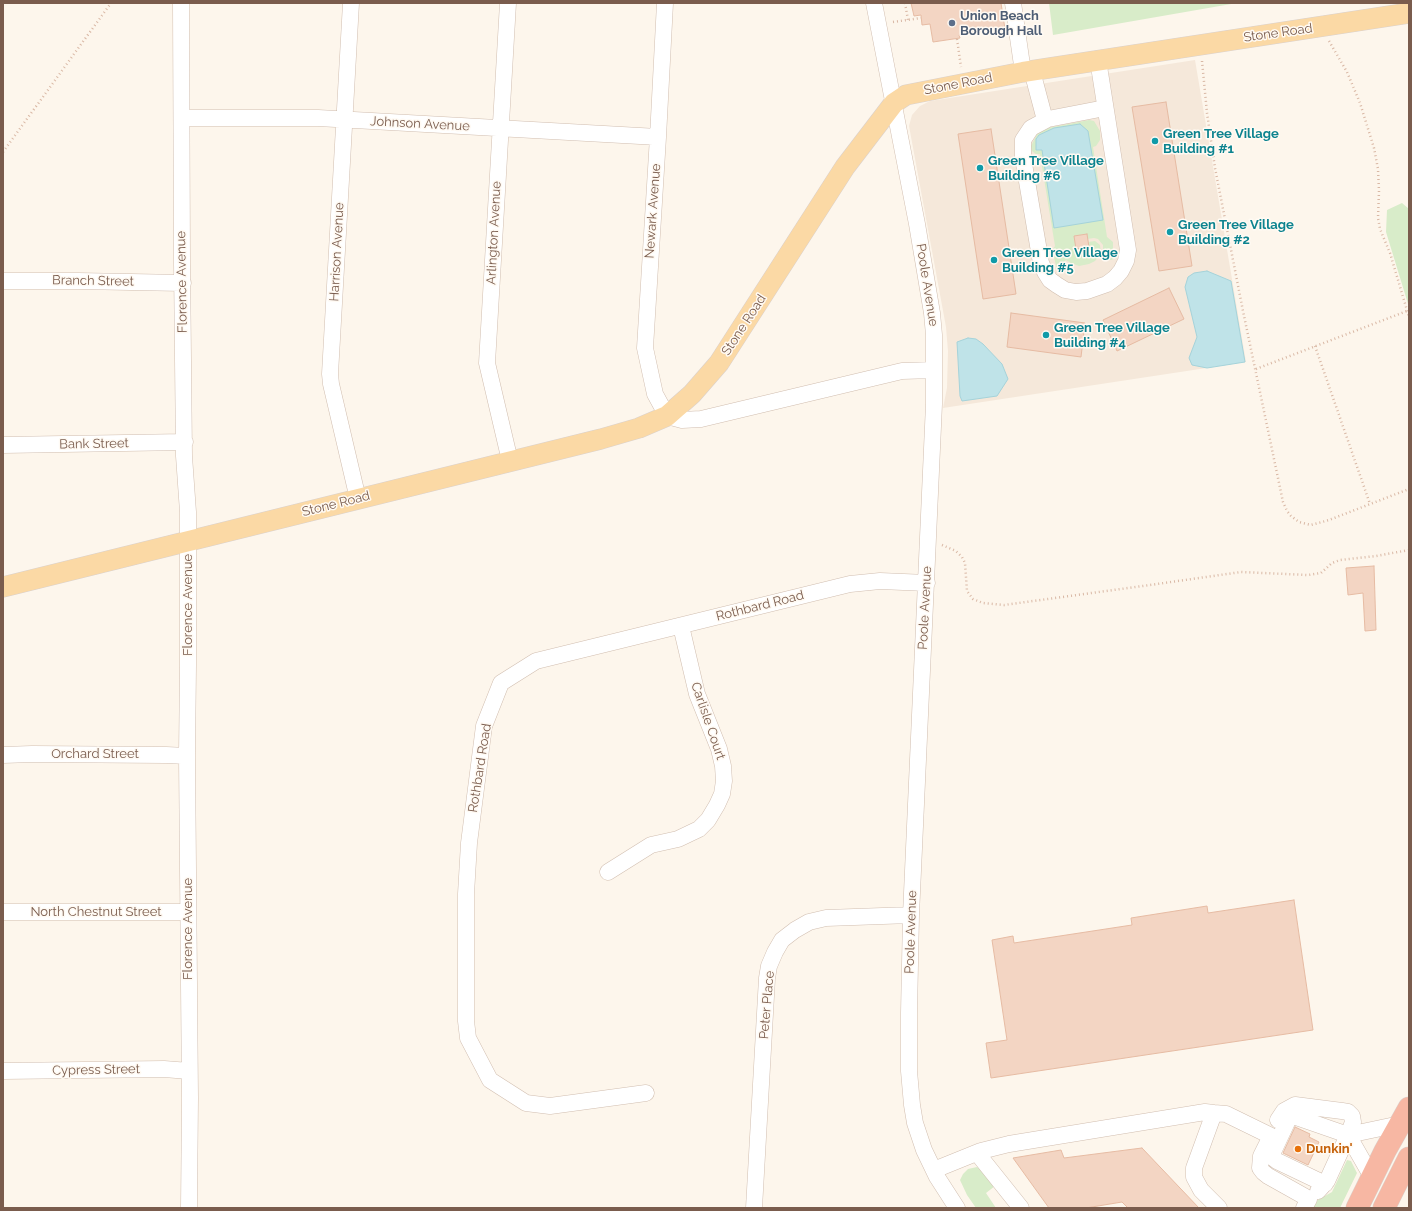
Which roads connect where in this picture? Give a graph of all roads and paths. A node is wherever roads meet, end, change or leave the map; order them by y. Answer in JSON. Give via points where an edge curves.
{"nodes":[{"id":1,"x":112,"y":3,"type":"edge"},
{"id":2,"x":181,"y":3,"type":"edge"},
{"id":3,"x":351,"y":3,"type":"edge"},
{"id":4,"x":508,"y":3,"type":"edge"},
{"id":5,"x":664,"y":3,"type":"edge"},
{"id":6,"x":874,"y":3,"type":"edge"},
{"id":7,"x":906,"y":3,"type":"edge"},
{"id":8,"x":1013,"y":3,"type":"edge"},
{"id":9,"x":1409,"y":13,"type":"edge"},
{"id":10,"x":921,"y":18,"type":"dead end"},
{"id":11,"x":908,"y":20,"type":"junction"},
{"id":12,"x":890,"y":22,"type":"dead end"},
{"id":13,"x":1321,"y":27,"type":"junction"},
{"id":14,"x":957,"y":38,"type":"dead end"},
{"id":15,"x":1200,"y":45,"type":"junction"},
{"id":16,"x":1098,"y":60,"type":"junction"},
{"id":17,"x":962,"y":68,"type":"dead end"},
{"id":18,"x":1028,"y":71,"type":"junction"},
{"id":19,"x":894,"y":103,"type":"junction"},
{"id":20,"x":1105,"y":108,"type":"junction"},
{"id":21,"x":182,"y":118,"type":"junction"},
{"id":22,"x":344,"y":119,"type":"junction"},
{"id":23,"x":1045,"y":120,"type":"junction"},
{"id":24,"x":501,"y":128,"type":"junction"},
{"id":25,"x":658,"y":137,"type":"junction"},
{"id":26,"x":3,"y":152,"type":"edge"},
{"id":27,"x":3,"y":281,"type":"edge"},
{"id":28,"x":183,"y":283,"type":"junction"},
{"id":29,"x":1407,"y":311,"type":"junction"},
{"id":30,"x":1409,"y":317,"type":"edge"},
{"id":31,"x":1315,"y":346,"type":"junction"},
{"id":32,"x":1256,"y":369,"type":"junction"},
{"id":33,"x":934,"y":370,"type":"junction"},
{"id":34,"x":666,"y":416,"type":"junction"},
{"id":35,"x":184,"y":442,"type":"junction"},
{"id":36,"x":3,"y":445,"type":"edge"},
{"id":37,"x":510,"y":461,"type":"junction"},
{"id":38,"x":1409,"y":489,"type":"edge"},
{"id":39,"x":358,"y":499,"type":"junction"},
{"id":40,"x":1370,"y":504,"type":"junction"},
{"id":41,"x":188,"y":542,"type":"junction"},
{"id":42,"x":928,"y":543,"type":"junction"},
{"id":43,"x":1409,"y":550,"type":"edge"},
{"id":44,"x":927,"y":583,"type":"junction"},
{"id":45,"x":3,"y":587,"type":"edge"},
{"id":46,"x":681,"y":626,"type":"junction"},
{"id":47,"x":3,"y":755,"type":"edge"},
{"id":48,"x":187,"y":756,"type":"junction"},
{"id":49,"x":608,"y":872,"type":"dead end"},
{"id":50,"x":3,"y":912,"type":"edge"},
{"id":51,"x":188,"y":912,"type":"junction"},
{"id":52,"x":911,"y":915,"type":"junction"},
{"id":53,"x":3,"y":1071,"type":"edge"},
{"id":54,"x":189,"y":1071,"type":"junction"},
{"id":55,"x":646,"y":1093,"type":"dead end"},
{"id":56,"x":1214,"y":1113,"type":"junction"},
{"id":57,"x":1405,"y":1116,"type":"edge"},
{"id":58,"x":1348,"y":1135,"type":"junction"},
{"id":59,"x":1271,"y":1136,"type":"junction"},
{"id":60,"x":977,"y":1153,"type":"junction"},
{"id":61,"x":1409,"y":1158,"type":"edge"},
{"id":62,"x":934,"y":1170,"type":"junction"},
{"id":63,"x":1372,"y":1177,"type":"junction"},
{"id":64,"x":1325,"y":1184,"type":"junction"},
{"id":65,"x":1307,"y":1203,"type":"edge"},
{"id":66,"x":189,"y":1208,"type":"edge"},
{"id":67,"x":754,"y":1208,"type":"edge"},
{"id":68,"x":957,"y":1208,"type":"edge"},
{"id":69,"x":1021,"y":1208,"type":"edge"},
{"id":70,"x":1219,"y":1208,"type":"edge"},
{"id":71,"x":1357,"y":1208,"type":"edge"},
{"id":72,"x":1384,"y":1208,"type":"edge"}],
"edges":[{"from":1,"to":26,"type":"path"},
{"from":2,"to":21,"type":"street","name":"Florence Avenue"},
{"from":3,"to":22,"type":"street","name":"Harrison Avenue"},
{"from":4,"to":24,"type":"street","name":"Arlington Avenue"},
{"from":5,"to":25,"type":"street","name":"Newark Avenue"},
{"from":6,"to":19,"type":"street","name":"Poole Avenue"},
{"from":7,"to":11,"type":"path"},
{"from":8,"to":18,"type":"street"},
{"from":9,"to":13,"type":"main road","name":"Stone Road"},
{"from":10,"to":11,"type":"path"},
{"from":11,"to":12,"type":"path"},
{"from":13,"to":15,"type":"main road","name":"Stone Road"},
{"from":13,"to":29,"type":"path","via":[[1347,72],[1374,148],[1380,191],[1380,229]]},
{"from":14,"to":17,"type":"path"},
{"from":15,"to":16,"type":"main road","name":"Stone Road"},
{"from":15,"to":32,"type":"path","via":[[1215,168]]},
{"from":16,"to":18,"type":"main road","name":"Stone Road"},
{"from":16,"to":20,"type":"street"},
{"from":18,"to":19,"type":"main road","name":"Stone Road","via":[[906,95]]},
{"from":18,"to":23,"type":"street"},
{"from":19,"to":33,"type":"street","name":"Poole Avenue","via":[[932,313]]},
{"from":19,"to":34,"type":"main road","name":"Stone Road","via":[[845,167],[719,363],[692,394]]},
{"from":20,"to":23,"type":"street"},
{"from":20,"to":23,"type":"street","via":[[1128,250],[1126,261],[1116,278],[1087,291],[1065,290],[1050,280],[1041,263],[1023,140],[1031,128]]},
{"from":21,"to":22,"type":"street","name":"Johnson Avenue"},
{"from":21,"to":28,"type":"street","name":"Florence Avenue"},
{"from":22,"to":24,"type":"street","name":"Johnson Avenue"},
{"from":22,"to":39,"type":"street","name":"Harrison Avenue","via":[[330,374]]},
{"from":24,"to":25,"type":"street","name":"Johnson Avenue"},
{"from":24,"to":37,"type":"street","name":"Arlington Avenue","via":[[487,363]]},
{"from":25,"to":34,"type":"street","name":"Newark Avenue","via":[[645,348],[655,394]]},
{"from":27,"to":28,"type":"street","name":"Branch Street"},
{"from":28,"to":35,"type":"street","name":"Florence Avenue"},
{"from":29,"to":30,"type":"path"},
{"from":29,"to":31,"type":"path"},
{"from":31,"to":32,"type":"path"},
{"from":31,"to":40,"type":"path"},
{"from":32,"to":40,"type":"path","via":[[1283,502],[1291,516],[1298,522],[1311,525]]},
{"from":33,"to":34,"type":"street","via":[[902,371],[701,419],[682,420]]},
{"from":33,"to":42,"type":"street","name":"Poole Avenue"},
{"from":34,"to":37,"type":"main road","name":"Stone Road","via":[[639,428]]},
{"from":35,"to":36,"type":"street","name":"Bank Street"},
{"from":35,"to":41,"type":"street","name":"Florence Avenue"},
{"from":37,"to":39,"type":"main road","name":"Stone Road"},
{"from":38,"to":40,"type":"path"},
{"from":39,"to":41,"type":"main road","name":"Stone Road"},
{"from":41,"to":45,"type":"main road","name":"Stone Road"},
{"from":41,"to":48,"type":"street","name":"Florence Avenue"},
{"from":42,"to":43,"type":"path","via":[[946,546],[962,557],[965,563],[967,591],[973,599],[983,603],[1004,605],[1241,572],[1308,575],[1321,573],[1332,563],[1340,560]]},
{"from":42,"to":44,"type":"street","name":"Poole Avenue"},
{"from":44,"to":46,"type":"street","name":"Rothbard Road","via":[[880,581],[850,584]]},
{"from":44,"to":52,"type":"street","name":"Poole Avenue"},
{"from":46,"to":49,"type":"street","name":"Carlisle Court","via":[[698,694],[719,749],[724,781],[722,794],[700,829],[651,845]]},
{"from":46,"to":55,"type":"street","name":"Rothbard Road","via":[[536,661],[501,683],[484,726],[469,843],[466,894],[466,1020],[468,1038],[490,1080],[526,1102],[543,1106]]},
{"from":47,"to":48,"type":"street","name":"Orchard Street"},
{"from":48,"to":51,"type":"street","name":"Florence Avenue"},
{"from":50,"to":51,"type":"street","name":"North Chestnut Street"},
{"from":51,"to":54,"type":"street","name":"Florence Avenue"},
{"from":52,"to":62,"type":"street","name":"Poole Avenue","via":[[909,1071],[912,1105],[924,1150]]},
{"from":52,"to":67,"type":"street","name":"Peter Place","via":[[826,918],[809,922],[782,940],[775,952],[767,978]]},
{"from":53,"to":54,"type":"street","name":"Cypress Street"},
{"from":54,"to":66,"type":"street","name":"Florence Avenue"},
{"from":56,"to":59,"type":"street","via":[[1226,1114]]},
{"from":56,"to":60,"type":"street","via":[[1205,1112],[1009,1144]]},
{"from":56,"to":70,"type":"street","via":[[1194,1168],[1194,1177],[1201,1190]]},
{"from":57,"to":58,"type":"street"},
{"from":57,"to":63,"type":"highway"},
{"from":58,"to":59,"type":"street","via":[[1353,1122],[1348,1112],[1295,1106],[1284,1111],[1279,1117]]},
{"from":58,"to":63,"type":"street"},
{"from":58,"to":64,"type":"street"},
{"from":58,"to":64,"type":"street","via":[[1296,1117],[1288,1120],[1272,1157]]},
{"from":59,"to":65,"type":"street","via":[[1260,1161],[1260,1168]]},
{"from":60,"to":62,"type":"street"},
{"from":60,"to":69,"type":"street"},
{"from":61,"to":72,"type":"highway"},
{"from":62,"to":68,"type":"street","name":"Poole Avenue"},
{"from":63,"to":71,"type":"highway"},
{"from":64,"to":65,"type":"street"}]}
